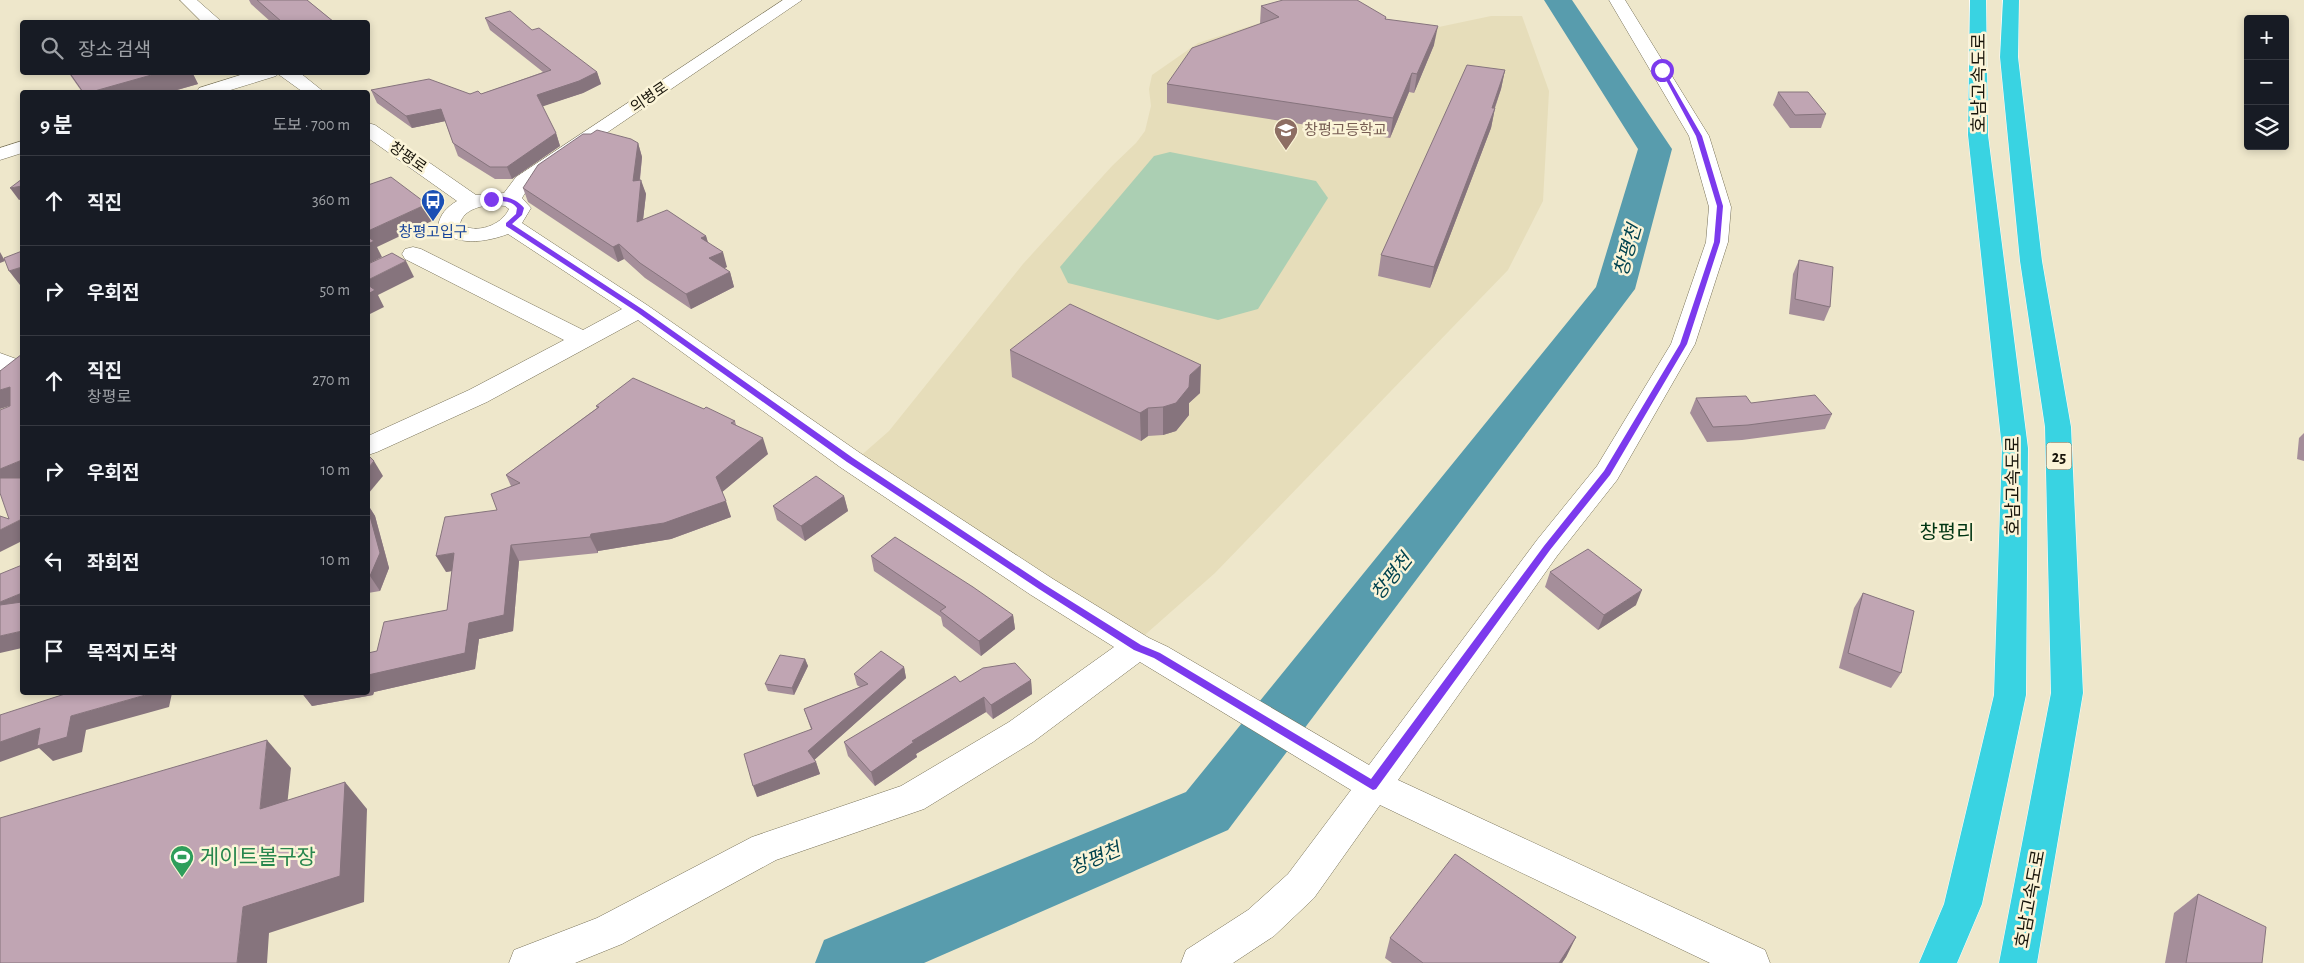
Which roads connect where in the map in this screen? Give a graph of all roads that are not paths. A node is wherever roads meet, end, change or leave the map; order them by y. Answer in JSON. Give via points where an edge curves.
{"nodes":[{"id":1,"x":188,"y":0,"type":"edge"},
{"id":2,"x":794,"y":0,"type":"edge"},
{"id":3,"x":1617,"y":0,"type":"edge"},
{"id":4,"x":1978,"y":0,"type":"edge"},
{"id":5,"x":2011,"y":0,"type":"edge"},
{"id":6,"x":210,"y":20,"type":"edge"},
{"id":7,"x":260,"y":75,"type":"edge"},
{"id":8,"x":290,"y":75,"type":"edge"},
{"id":9,"x":212,"y":90,"type":"edge"},
{"id":10,"x":312,"y":90,"type":"edge"},
{"id":11,"x":370,"y":130,"type":"edge"},
{"id":12,"x":20,"y":149,"type":"edge"},
{"id":13,"x":0,"y":154,"type":"edge"},
{"id":14,"x":473,"y":203,"type":"junction"},
{"id":15,"x":509,"y":212,"type":"junction"},
{"id":16,"x":456,"y":232,"type":"junction"},
{"id":17,"x":413,"y":254,"type":"junction"},
{"id":18,"x":390,"y":264,"type":"edge"},
{"id":19,"x":639,"y":310,"type":"junction"},
{"id":20,"x":583,"y":340,"type":"junction"},
{"id":21,"x":0,"y":361,"type":"edge"},
{"id":22,"x":20,"y":369,"type":"edge"},
{"id":23,"x":370,"y":445,"type":"edge"},
{"id":24,"x":1147,"y":652,"type":"junction"},
{"id":25,"x":1373,"y":785,"type":"junction"},
{"id":26,"x":528,"y":963,"type":"edge"},
{"id":27,"x":1200,"y":963,"type":"edge"},
{"id":28,"x":1751,"y":963,"type":"edge"},
{"id":29,"x":1938,"y":963,"type":"edge"},
{"id":30,"x":2018,"y":963,"type":"edge"}],
"edges":[{"from":1,"to":6,"type":"street"},
{"from":2,"to":15,"type":"street","name":"의병로","via":[[523,181]]},
{"from":3,"to":25,"type":"street","via":[[1699,136],[1720,206],[1717,242],[1683,344],[1607,473],[1547,548]]},
{"from":4,"to":29,"type":"highway","name":"호남고속도로","via":[[1978,135],[2015,448],[2010,695],[1963,904]]},
{"from":5,"to":30,"type":"highway","name":"호남고속도로","number":"25","via":[[2009,57],[2030,251],[2058,427],[2066,693]]},
{"from":7,"to":9,"type":"street"},
{"from":8,"to":10,"type":"street"},
{"from":11,"to":14,"type":"street","name":"창평로"},
{"from":12,"to":13,"type":"street"},
{"from":14,"to":15,"type":"street","via":[[491,199]]},
{"from":14,"to":16,"type":"street","via":[[459,209],[449,220],[449,226]]},
{"from":15,"to":16,"type":"street","via":[[483,234]]},
{"from":15,"to":19,"type":"street"},
{"from":16,"to":17,"type":"street"},
{"from":17,"to":18,"type":"street"},
{"from":17,"to":20,"type":"street"},
{"from":19,"to":20,"type":"street"},
{"from":19,"to":24,"type":"street","via":[[850,460]]},
{"from":20,"to":23,"type":"street","via":[[478,396]]},
{"from":21,"to":22,"type":"street"},
{"from":24,"to":25,"type":"street"},
{"from":24,"to":26,"type":"street","via":[[912,798],[765,848],[609,931]]},
{"from":25,"to":27,"type":"street","via":[[1301,886],[1261,923]]},
{"from":25,"to":28,"type":"street"}]}
